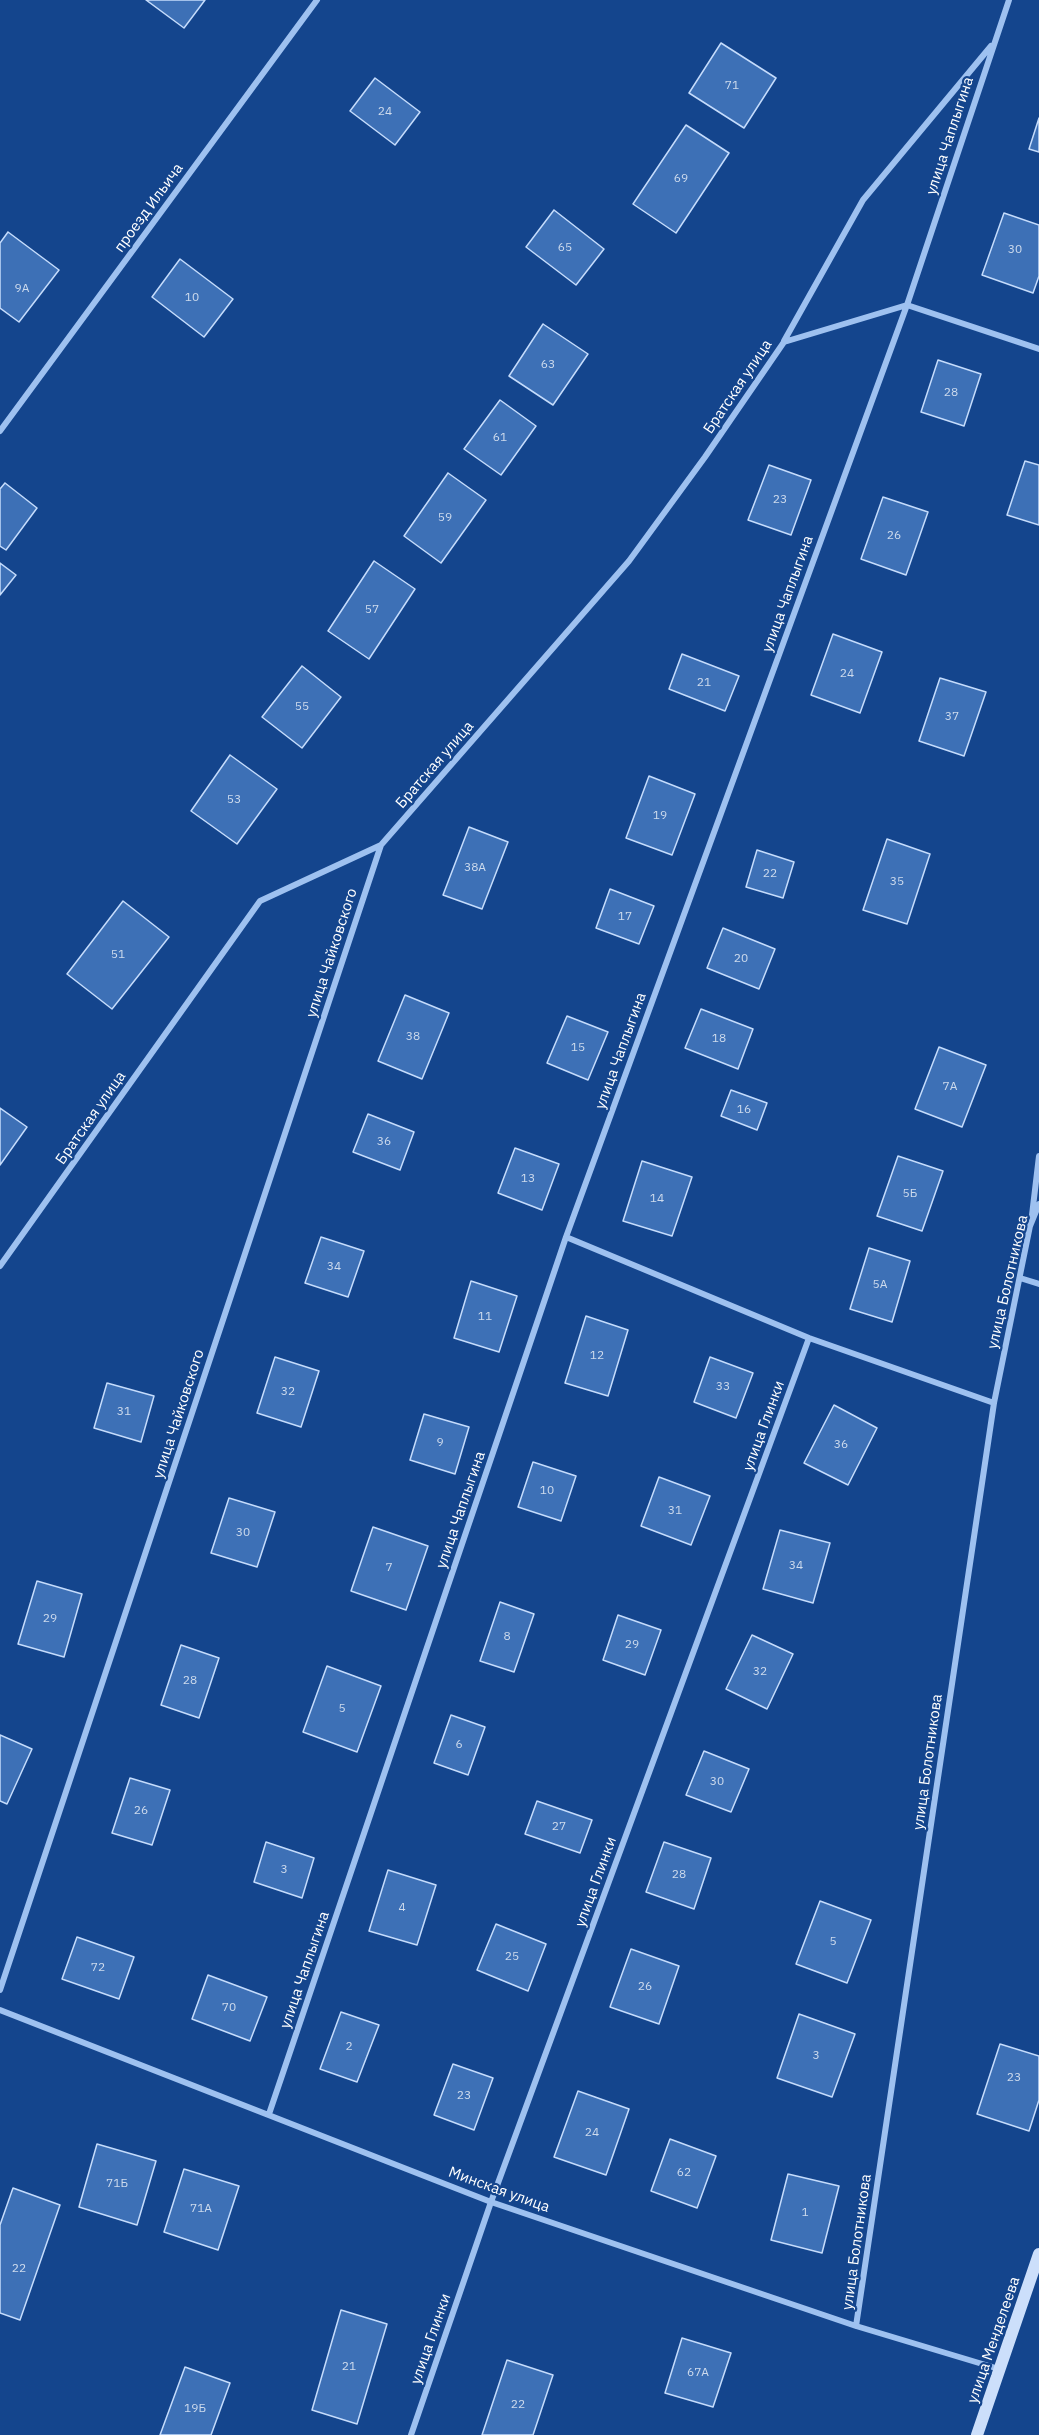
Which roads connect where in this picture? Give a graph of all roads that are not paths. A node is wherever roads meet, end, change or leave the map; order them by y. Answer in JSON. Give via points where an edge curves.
{"nodes":[{"id":1,"x":317,"y":0,"type":"edge"},
{"id":2,"x":1009,"y":0,"type":"edge"},
{"id":3,"x":994,"y":42,"type":"junction"},
{"id":4,"x":907,"y":305,"type":"junction"},
{"id":5,"x":784,"y":342,"type":"junction"},
{"id":6,"x":1039,"y":350,"type":"edge"},
{"id":7,"x":0,"y":431,"type":"edge"},
{"id":8,"x":381,"y":845,"type":"junction"},
{"id":9,"x":1039,"y":1156,"type":"edge"},
{"id":10,"x":1039,"y":1204,"type":"edge"},
{"id":11,"x":1030,"y":1226,"type":"junction"},
{"id":12,"x":566,"y":1237,"type":"junction"},
{"id":13,"x":0,"y":1266,"type":"edge"},
{"id":14,"x":1020,"y":1278,"type":"junction"},
{"id":15,"x":1039,"y":1284,"type":"edge"},
{"id":16,"x":809,"y":1338,"type":"junction"},
{"id":17,"x":994,"y":1403,"type":"junction"},
{"id":18,"x":0,"y":1990,"type":"edge"},
{"id":19,"x":0,"y":2010,"type":"edge"},
{"id":20,"x":269,"y":2114,"type":"junction"},
{"id":21,"x":491,"y":2202,"type":"junction"},
{"id":22,"x":1039,"y":2254,"type":"edge"},
{"id":23,"x":856,"y":2326,"type":"junction"},
{"id":24,"x":999,"y":2369,"type":"junction"},
{"id":25,"x":411,"y":2435,"type":"edge"},
{"id":26,"x":977,"y":2435,"type":"edge"}],
"edges":[{"from":1,"to":7,"type":"street","name":"проезд Ильича"},
{"from":2,"to":3,"type":"street","name":"улица Чаплыгина"},
{"from":3,"to":4,"type":"street","name":"улица Чаплыгина"},
{"from":3,"to":5,"type":"street","via":[[862,200]]},
{"from":4,"to":5,"type":"street","name":"Братская улица"},
{"from":4,"to":6,"type":"street"},
{"from":4,"to":12,"type":"street","name":"улица Чаплыгина"},
{"from":5,"to":8,"type":"street","name":"Братская улица","via":[[629,561]]},
{"from":8,"to":13,"type":"street","name":"Братская улица","via":[[260,901]]},
{"from":8,"to":18,"type":"street","name":"улица Чайковского"},
{"from":9,"to":11,"type":"street"},
{"from":10,"to":11,"type":"street","name":"улица Болотникова"},
{"from":11,"to":14,"type":"street","name":"улица Болотникова"},
{"from":12,"to":16,"type":"street"},
{"from":12,"to":20,"type":"street","name":"улица Чаплыгина"},
{"from":14,"to":15,"type":"street"},
{"from":14,"to":17,"type":"street","name":"улица Болотникова"},
{"from":16,"to":17,"type":"street"},
{"from":16,"to":21,"type":"street","name":"улица Глинки"},
{"from":17,"to":23,"type":"street","name":"улица Болотникова"},
{"from":19,"to":20,"type":"street","name":"Минская улица"},
{"from":20,"to":21,"type":"street","name":"Минская улица"},
{"from":21,"to":23,"type":"street","name":"Минская улица"},
{"from":21,"to":25,"type":"street","name":"улица Глинки"},
{"from":22,"to":24,"type":"street","name":"улица Менделеева"},
{"from":23,"to":24,"type":"street","name":"Минская улица"},
{"from":24,"to":26,"type":"street","name":"улица Менделеева"}]}
